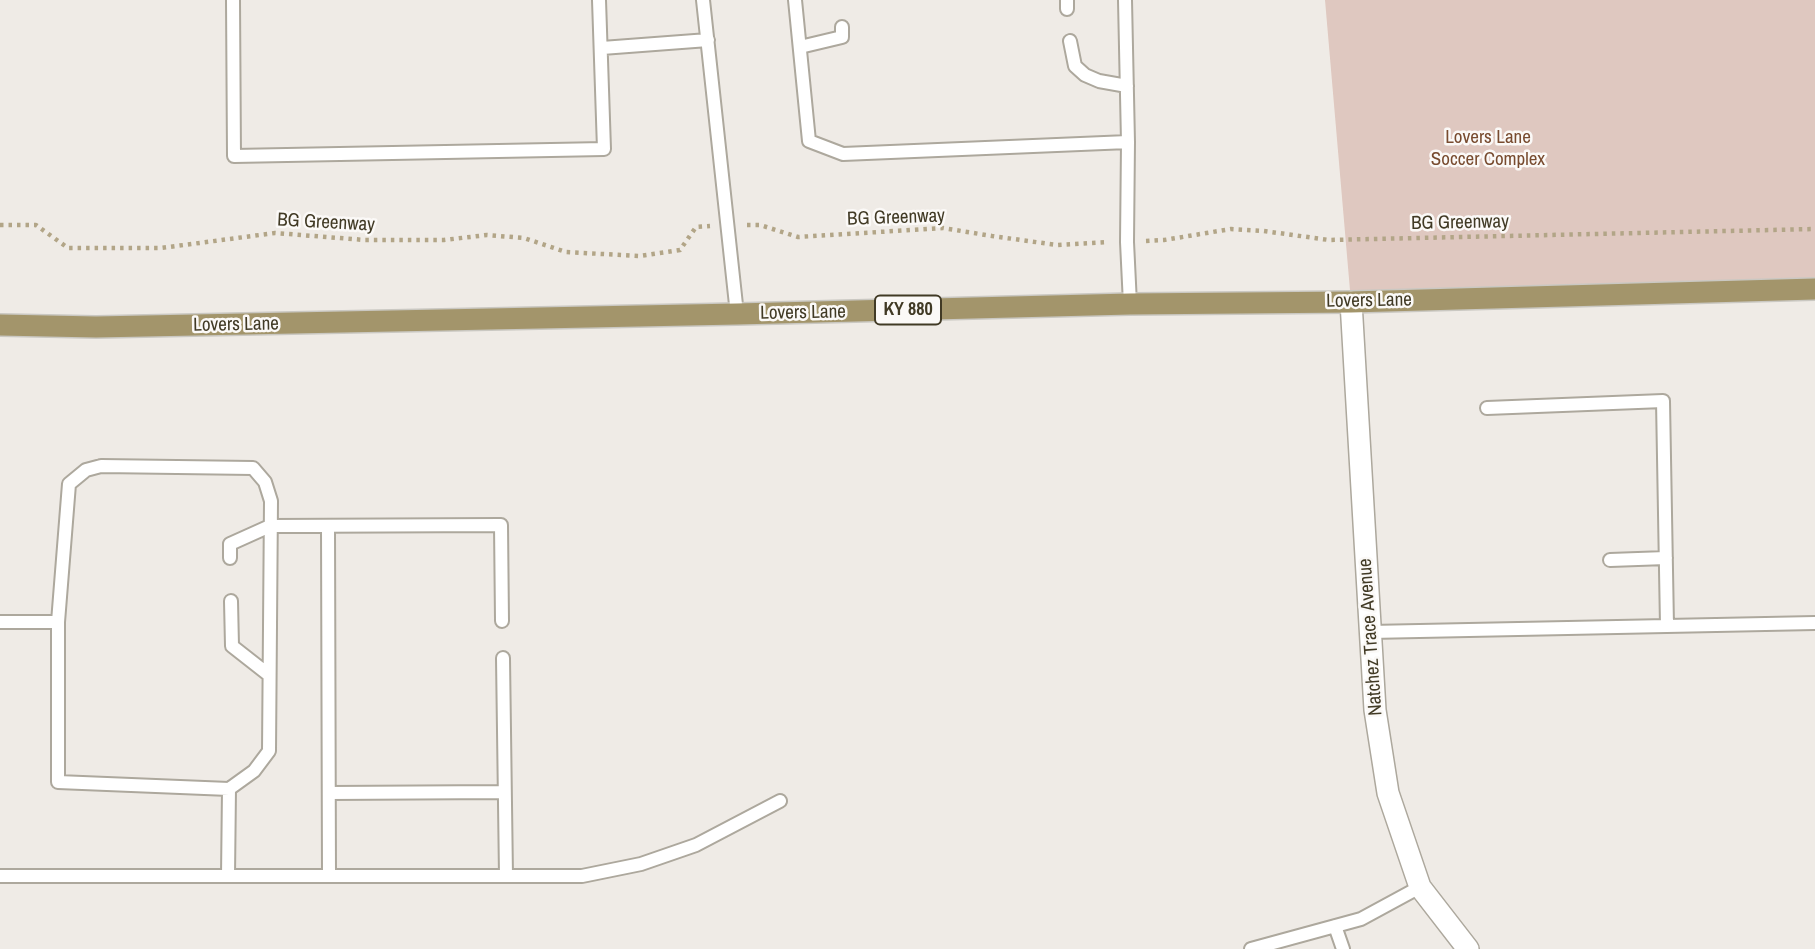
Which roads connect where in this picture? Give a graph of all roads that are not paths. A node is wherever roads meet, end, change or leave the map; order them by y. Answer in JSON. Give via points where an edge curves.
{"nodes":[{"id":1,"x":233,"y":0,"type":"edge"},
{"id":2,"x":599,"y":0,"type":"edge"},
{"id":3,"x":703,"y":0,"type":"edge"},
{"id":4,"x":795,"y":0,"type":"edge"},
{"id":5,"x":1125,"y":0,"type":"edge"},
{"id":6,"x":842,"y":27,"type":"dead end"},
{"id":7,"x":708,"y":40,"type":"junction"},
{"id":8,"x":1070,"y":41,"type":"dead end"},
{"id":9,"x":800,"y":47,"type":"junction"},
{"id":10,"x":601,"y":48,"type":"junction"},
{"id":11,"x":1127,"y":86,"type":"junction"},
{"id":12,"x":1128,"y":142,"type":"junction"},
{"id":13,"x":1815,"y":289,"type":"edge"},
{"id":14,"x":1351,"y":302,"type":"junction"},
{"id":15,"x":1130,"y":304,"type":"junction"},
{"id":16,"x":737,"y":314,"type":"junction"},
{"id":17,"x":0,"y":325,"type":"edge"},
{"id":18,"x":1487,"y":408,"type":"dead end"},
{"id":19,"x":270,"y":526,"type":"junction"},
{"id":20,"x":328,"y":526,"type":"junction"},
{"id":21,"x":230,"y":558,"type":"dead end"},
{"id":22,"x":1666,"y":558,"type":"junction"},
{"id":23,"x":1609,"y":560,"type":"dead end"},
{"id":24,"x":231,"y":601,"type":"dead end"},
{"id":25,"x":502,"y":621,"type":"dead end"},
{"id":26,"x":0,"y":622,"type":"edge"},
{"id":27,"x":58,"y":622,"type":"junction"},
{"id":28,"x":1815,"y":624,"type":"edge"},
{"id":29,"x":1667,"y":626,"type":"junction"},
{"id":30,"x":1370,"y":632,"type":"junction"},
{"id":31,"x":503,"y":659,"type":"dead end"},
{"id":32,"x":269,"y":675,"type":"junction"},
{"id":33,"x":229,"y":789,"type":"junction"},
{"id":34,"x":505,"y":792,"type":"junction"},
{"id":35,"x":329,"y":793,"type":"junction"},
{"id":36,"x":780,"y":801,"type":"dead end"},
{"id":37,"x":0,"y":876,"type":"edge"},
{"id":38,"x":228,"y":876,"type":"junction"},
{"id":39,"x":329,"y":876,"type":"junction"},
{"id":40,"x":506,"y":876,"type":"junction"},
{"id":41,"x":1420,"y":887,"type":"junction"},
{"id":42,"x":1335,"y":926,"type":"junction"},
{"id":43,"x":1251,"y":949,"type":"edge"},
{"id":44,"x":1343,"y":949,"type":"edge"},
{"id":45,"x":1468,"y":949,"type":"edge"}],
"edges":[{"from":1,"to":10,"type":"lane","via":[[234,156],[604,149]]},
{"from":2,"to":10,"type":"lane"},
{"from":3,"to":7,"type":"lane"},
{"from":4,"to":9,"type":"lane"},
{"from":5,"to":11,"type":"lane"},
{"from":6,"to":9,"type":"lane","via":[[842,37]]},
{"from":7,"to":10,"type":"lane"},
{"from":7,"to":16,"type":"lane"},
{"from":8,"to":11,"type":"lane","via":[[1074,66],[1085,75]]},
{"from":9,"to":12,"type":"lane","via":[[809,141],[843,154]]},
{"from":11,"to":12,"type":"lane"},
{"from":12,"to":15,"type":"lane"},
{"from":13,"to":14,"type":"main road","name":"Lovers Lane","number":"KY 880"},
{"from":14,"to":15,"type":"main road","name":"Lovers Lane","number":"KY 880"},
{"from":14,"to":30,"type":"street","name":"Natchez Trace Avenue"},
{"from":15,"to":16,"type":"main road","name":"Lovers Lane","number":"KY 880"},
{"from":16,"to":17,"type":"main road","name":"Lovers Lane","number":"KY 880"},
{"from":18,"to":22,"type":"lane","via":[[1663,401]]},
{"from":19,"to":20,"type":"lane"},
{"from":19,"to":21,"type":"lane","via":[[230,544]]},
{"from":19,"to":27,"type":"lane","via":[[271,501],[265,482],[253,468],[101,466],[86,470],[69,484]]},
{"from":19,"to":32,"type":"lane"},
{"from":20,"to":25,"type":"lane","via":[[501,526]]},
{"from":20,"to":35,"type":"lane"},
{"from":22,"to":23,"type":"lane"},
{"from":22,"to":29,"type":"lane"},
{"from":24,"to":32,"type":"lane","via":[[232,646]]},
{"from":26,"to":27,"type":"lane"},
{"from":27,"to":33,"type":"lane","via":[[58,782]]},
{"from":28,"to":29,"type":"lane"},
{"from":29,"to":30,"type":"lane"},
{"from":30,"to":41,"type":"street","name":"Natchez Trace Avenue","via":[[1375,710],[1388,793]]},
{"from":31,"to":34,"type":"lane"},
{"from":32,"to":33,"type":"lane","via":[[269,751],[254,771]]},
{"from":33,"to":38,"type":"lane"},
{"from":34,"to":35,"type":"lane"},
{"from":34,"to":40,"type":"lane"},
{"from":35,"to":39,"type":"lane"},
{"from":36,"to":40,"type":"lane","via":[[696,845],[641,864],[582,876]]},
{"from":37,"to":38,"type":"lane"},
{"from":38,"to":39,"type":"lane"},
{"from":39,"to":40,"type":"lane"},
{"from":41,"to":42,"type":"lane","via":[[1361,919]]},
{"from":41,"to":45,"type":"street","name":"Natchez Trace Avenue"},
{"from":42,"to":43,"type":"lane"},
{"from":42,"to":44,"type":"lane"}]}
